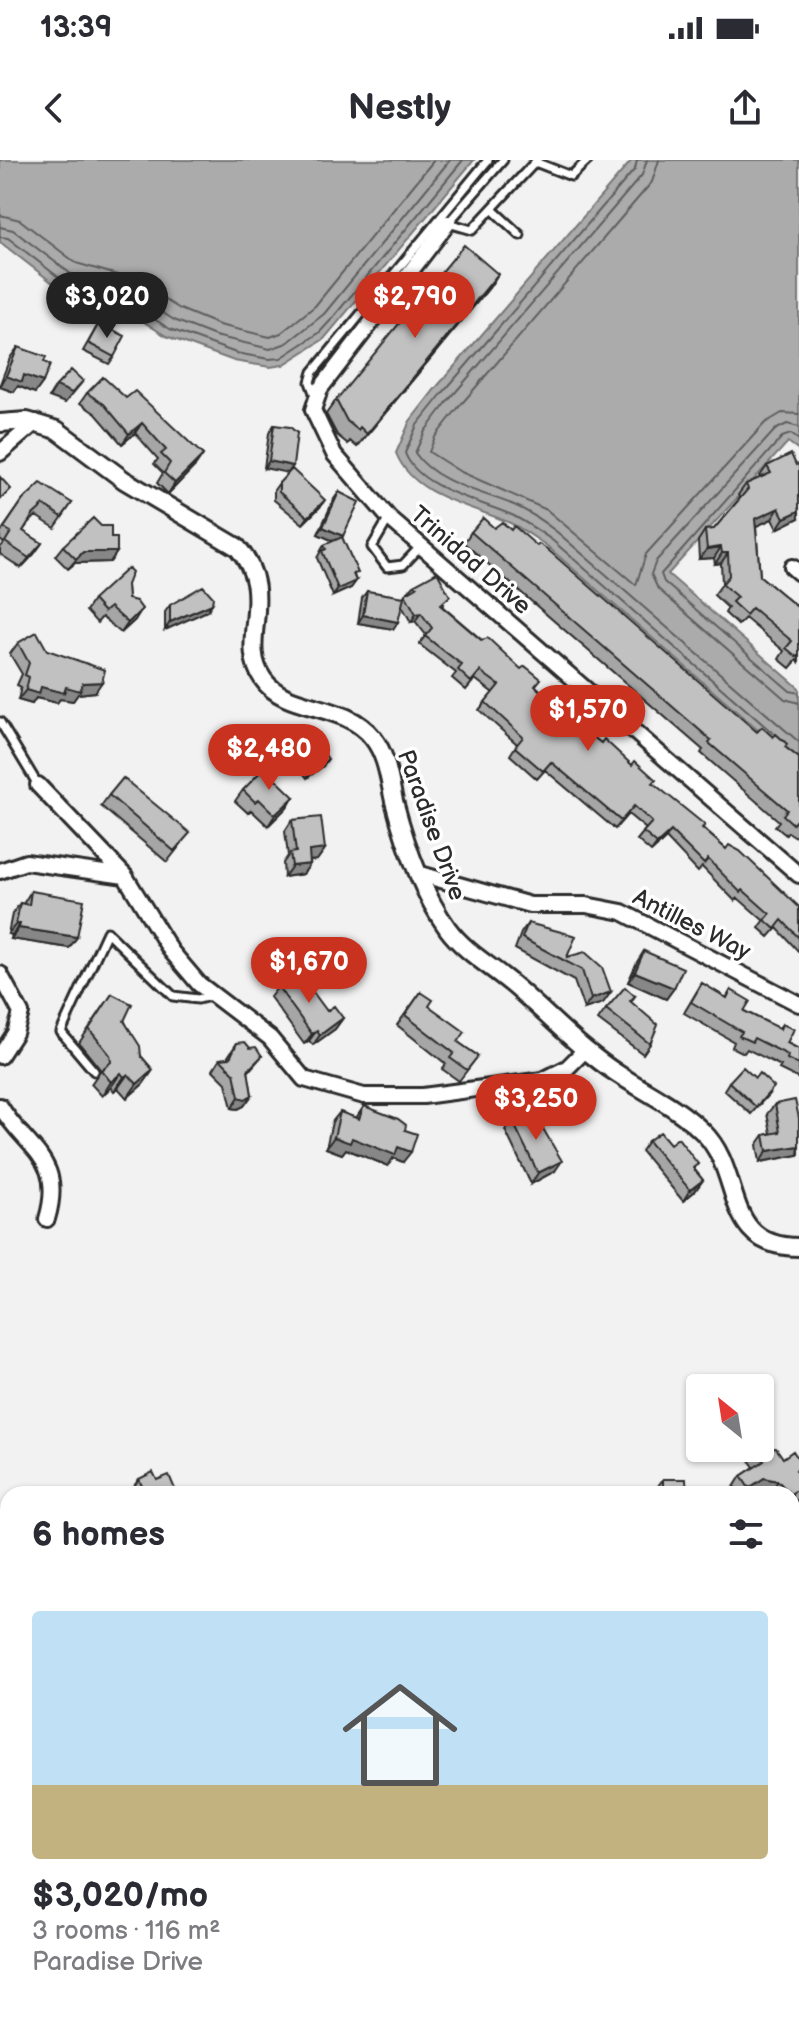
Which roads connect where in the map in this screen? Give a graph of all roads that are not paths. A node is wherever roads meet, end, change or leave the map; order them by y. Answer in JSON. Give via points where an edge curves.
{"nodes":[{"id":1,"x":488,"y":160,"type":"edge"},
{"id":2,"x":503,"y":160,"type":"edge"},
{"id":3,"x":588,"y":160,"type":"edge"},
{"id":4,"x":536,"y":161,"type":"edge"},
{"id":5,"x":492,"y":209,"type":"junction"},
{"id":6,"x":448,"y":223,"type":"junction"},
{"id":7,"x":520,"y":235,"type":"dead end"},
{"id":8,"x":317,"y":400,"type":"junction"},
{"id":9,"x":36,"y":422,"type":"junction"},
{"id":10,"x":0,"y":423,"type":"edge"},
{"id":11,"x":0,"y":453,"type":"edge"},
{"id":12,"x":389,"y":518,"type":"junction"},
{"id":13,"x":421,"y":546,"type":"junction"},
{"id":14,"x":0,"y":722,"type":"edge"},
{"id":15,"x":38,"y":785,"type":"joint"},
{"id":16,"x":0,"y":871,"type":"edge"},
{"id":17,"x":420,"y":874,"type":"junction"},
{"id":18,"x":799,"y":875,"type":"edge"},
{"id":19,"x":125,"y":876,"type":"junction"},
{"id":20,"x":0,"y":974,"type":"edge"},
{"id":21,"x":213,"y":995,"type":"junction"},
{"id":22,"x":799,"y":1004,"type":"edge"},
{"id":23,"x":585,"y":1050,"type":"junction"},
{"id":24,"x":0,"y":1056,"type":"edge"},
{"id":25,"x":94,"y":1071,"type":"dead end"},
{"id":26,"x":0,"y":1106,"type":"edge"},
{"id":27,"x":47,"y":1219,"type":"dead end"},
{"id":28,"x":799,"y":1247,"type":"edge"}],
"edges":[{"from":1,"to":8,"type":"lane","via":[[313,372],[310,382]]},
{"from":2,"to":6,"type":"lane"},
{"from":3,"to":4,"type":"lane","via":[[571,176]]},
{"from":4,"to":5,"type":"lane"},
{"from":5,"to":6,"type":"lane","via":[[472,230]]},
{"from":5,"to":7,"type":"lane"},
{"from":6,"to":8,"type":"street","via":[[320,389]]},
{"from":8,"to":12,"type":"street","name":"Trinidad Drive","via":[[313,410],[334,454]]},
{"from":9,"to":10,"type":"street","name":"Paradise Drive"},
{"from":9,"to":11,"type":"street"},
{"from":9,"to":17,"type":"street","name":"Paradise Drive","via":[[218,533],[242,554],[256,583],[255,652],[262,679],[286,697],[344,715],[375,741]]},
{"from":12,"to":13,"type":"street","name":"Trinidad Drive"},
{"from":12,"to":13,"type":"lane","via":[[372,547],[387,567],[403,565]]},
{"from":13,"to":18,"type":"street","name":"Trinidad Drive"},
{"from":14,"to":15,"type":"lane"},
{"from":15,"to":19,"type":"street"},
{"from":16,"to":19,"type":"street","via":[[26,862]]},
{"from":17,"to":22,"type":"street","name":"Antilles Way","via":[[530,905],[586,905],[622,912]]},
{"from":17,"to":23,"type":"street","name":"Paradise Drive","via":[[459,942]]},
{"from":19,"to":21,"type":"street","via":[[171,951]]},
{"from":20,"to":24,"type":"street","via":[[21,1013]]},
{"from":21,"to":23,"type":"street","via":[[270,1038],[304,1079],[364,1096],[423,1096],[534,1082],[567,1068]]},
{"from":21,"to":25,"type":"lane","via":[[173,996],[107,932],[61,1032]]},
{"from":23,"to":28,"type":"street","name":"Paradise Drive","via":[[706,1134],[721,1154],[738,1211],[753,1232],[776,1245]]},
{"from":26,"to":27,"type":"street","via":[[51,1173]]}]}
